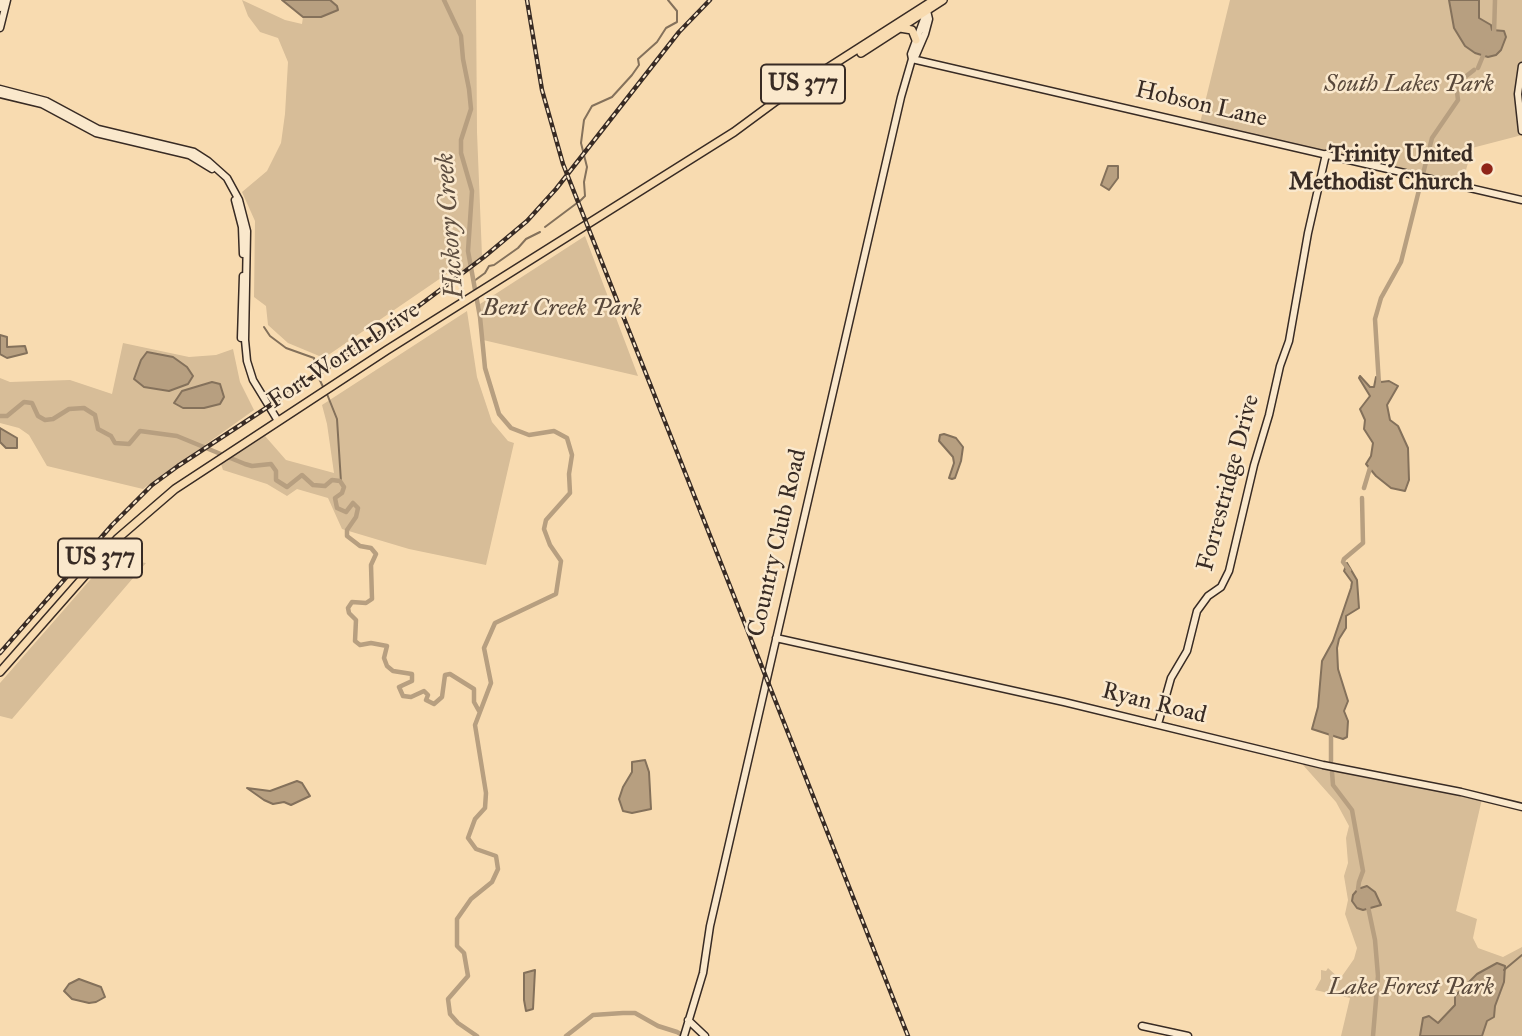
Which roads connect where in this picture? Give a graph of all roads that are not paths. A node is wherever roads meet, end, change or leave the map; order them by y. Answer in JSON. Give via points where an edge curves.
{"nodes":[{"id":1,"x":4,"y":0,"type":"edge"},
{"id":2,"x":934,"y":0,"type":"edge"},
{"id":3,"x":943,"y":0,"type":"edge"},
{"id":4,"x":924,"y":7,"type":"edge"},
{"id":5,"x":0,"y":8,"type":"edge"},
{"id":6,"x":0,"y":28,"type":"edge"},
{"id":7,"x":899,"y":28,"type":"junction"},
{"id":8,"x":916,"y":40,"type":"junction"},
{"id":9,"x":912,"y":59,"type":"junction"},
{"id":10,"x":1522,"y":66,"type":"edge"},
{"id":11,"x":0,"y":91,"type":"edge"},
{"id":12,"x":749,"y":121,"type":"junction"},
{"id":13,"x":1522,"y":131,"type":"edge"},
{"id":14,"x":1325,"y":154,"type":"junction"},
{"id":15,"x":1522,"y":200,"type":"edge"},
{"id":16,"x":277,"y":421,"type":"junction"},
{"id":17,"x":776,"y":638,"type":"junction"},
{"id":18,"x":0,"y":672,"type":"edge"},
{"id":19,"x":1158,"y":724,"type":"junction"},
{"id":20,"x":1522,"y":807,"type":"edge"},
{"id":21,"x":687,"y":1023,"type":"junction"},
{"id":22,"x":1142,"y":1026,"type":"dead end"},
{"id":23,"x":684,"y":1036,"type":"edge"},
{"id":24,"x":705,"y":1036,"type":"edge"},
{"id":25,"x":1188,"y":1036,"type":"edge"}],
"edges":[{"from":1,"to":5,"type":"main road"},
{"from":1,"to":6,"type":"main road"},
{"from":2,"to":4,"type":"main road","name":"Fort Worth Drive","number":"US 377"},
{"from":3,"to":4,"type":"main road","name":"Fort Worth Drive","number":"US 377"},
{"from":4,"to":7,"type":"main road","name":"Fort Worth Drive","number":"US 377"},
{"from":4,"to":8,"type":"main road","name":"Country Club Road"},
{"from":4,"to":9,"type":"main road","name":"Country Club Road","via":[[929,19]]},
{"from":4,"to":12,"type":"main road","name":"Fort Worth Drive","number":"US 377"},
{"from":7,"to":8,"type":"main road","via":[[912,30]]},
{"from":7,"to":12,"type":"main road","name":"Fort Worth Drive","number":"US 377"},
{"from":8,"to":9,"type":"main road","name":"Country Club Road"},
{"from":9,"to":14,"type":"main road","name":"Hobson Lane"},
{"from":9,"to":17,"type":"main road","name":"Country Club Road"},
{"from":10,"to":13,"type":"main road","via":[[1518,94]]},
{"from":11,"to":16,"type":"main road","via":[[42,104],[96,133],[189,155],[223,180],[237,205],[243,236],[242,359],[250,384]]},
{"from":12,"to":16,"type":"main road","name":"Fort Worth Drive","number":"US 377"},
{"from":14,"to":15,"type":"main road","name":"Hobson Lane"},
{"from":14,"to":19,"type":"main road","name":"Forrestridge Drive","via":[[1308,223],[1289,341],[1229,571],[1221,587],[1197,611],[1187,651],[1171,678]]},
{"from":16,"to":18,"type":"main road","name":"Fort Worth Drive","number":"US 377","via":[[159,501],[117,539]]},
{"from":17,"to":19,"type":"main road","name":"Ryan Road"},
{"from":17,"to":21,"type":"main road","name":"Country Club Road","via":[[702,978]]},
{"from":19,"to":20,"type":"main road","name":"Ryan Road"},
{"from":21,"to":23,"type":"main road","name":"Country Club Road"},
{"from":21,"to":24,"type":"main road"},
{"from":22,"to":25,"type":"main road"}]}
